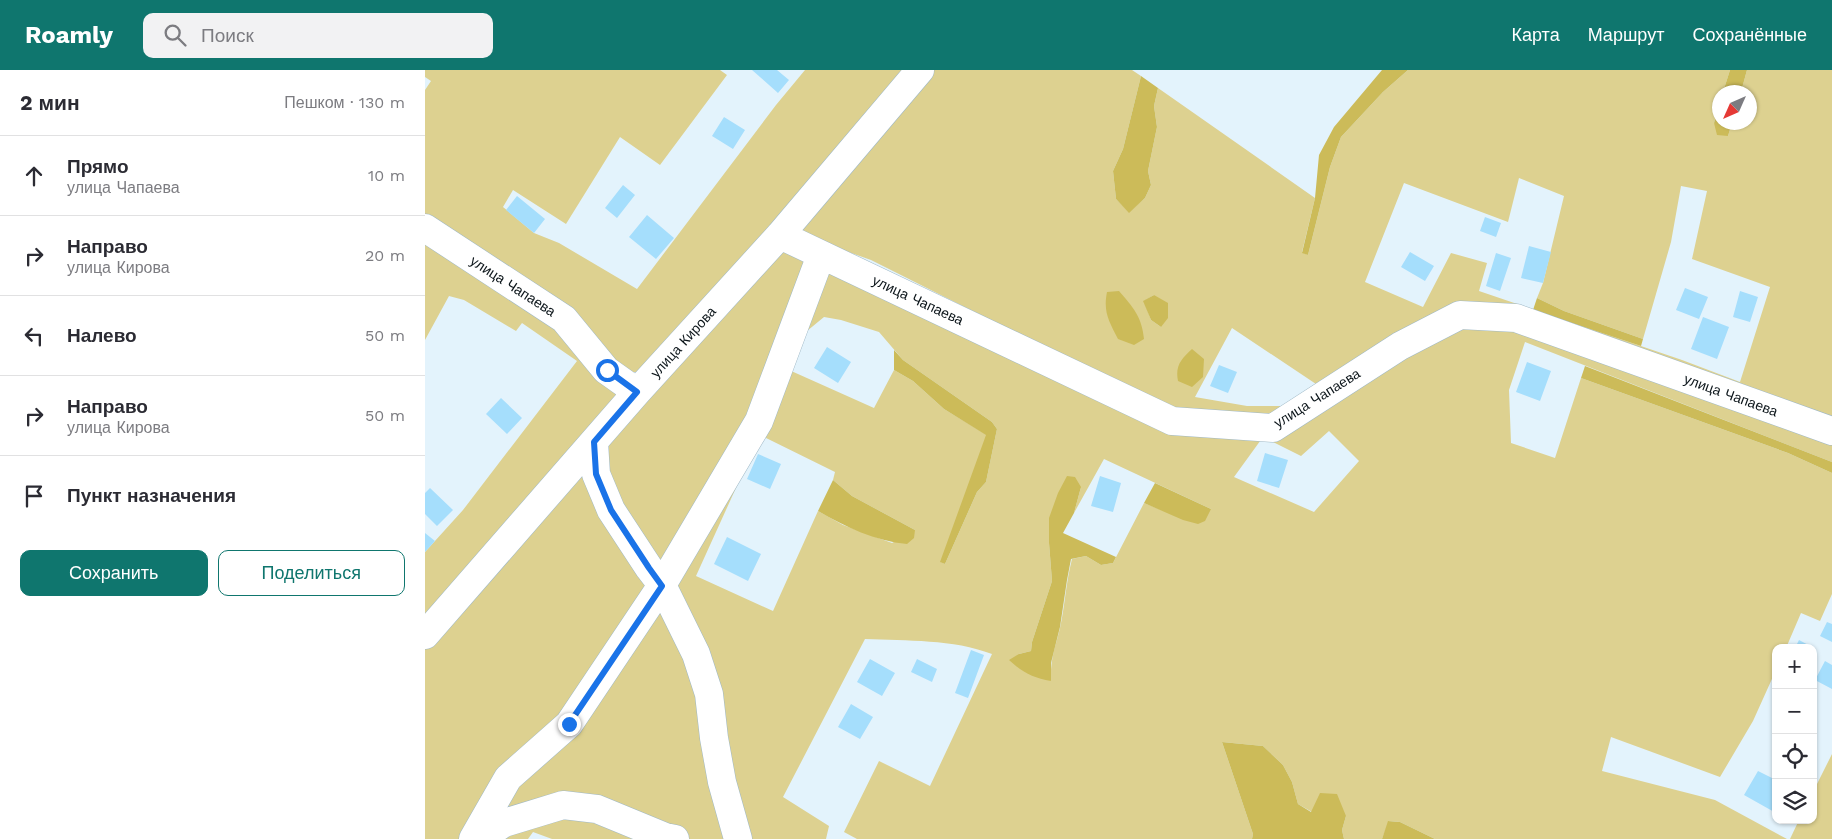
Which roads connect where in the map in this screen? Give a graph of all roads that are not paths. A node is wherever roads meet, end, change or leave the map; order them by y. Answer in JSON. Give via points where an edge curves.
{"nodes":[{"id":1,"x":920,"y":70,"type":"edge"},
{"id":2,"x":425,"y":228,"type":"edge"},
{"id":3,"x":781,"y":235,"type":"junction"},
{"id":4,"x":821,"y":254,"type":"junction"},
{"id":5,"x":637,"y":392,"type":"junction"},
{"id":6,"x":1832,"y":431,"type":"edge"},
{"id":7,"x":594,"y":442,"type":"junction"},
{"id":8,"x":662,"y":586,"type":"junction"},
{"id":9,"x":425,"y":635,"type":"edge"},
{"id":10,"x":473,"y":839,"type":"edge"},
{"id":11,"x":480,"y":839,"type":"edge"},
{"id":12,"x":675,"y":839,"type":"edge"},
{"id":13,"x":738,"y":839,"type":"edge"}],
"edges":[{"from":1,"to":3,"type":"street","name":"улица Кирова"},
{"from":2,"to":5,"type":"street","name":"улица Чапаева","via":[[564,319],[607,370]]},
{"from":3,"to":4,"type":"street","name":"улица Чапаева"},
{"from":3,"to":5,"type":"street","name":"улица Кирова"},
{"from":4,"to":6,"type":"street","name":"улица Чапаева","via":[[1172,421],[1273,428],[1400,346],[1460,315],[1516,318]]},
{"from":4,"to":8,"type":"street","via":[[759,421]]},
{"from":5,"to":7,"type":"street","name":"улица Кирова"},
{"from":7,"to":8,"type":"street","via":[[596,474],[611,510]]},
{"from":7,"to":9,"type":"street","name":"улица Кирова"},
{"from":8,"to":10,"type":"street","via":[[569,724],[507,778]]},
{"from":8,"to":13,"type":"street","via":[[696,654],[709,694],[722,782]]},
{"from":11,"to":12,"type":"street","via":[[504,822],[563,805],[597,809]]}]}
